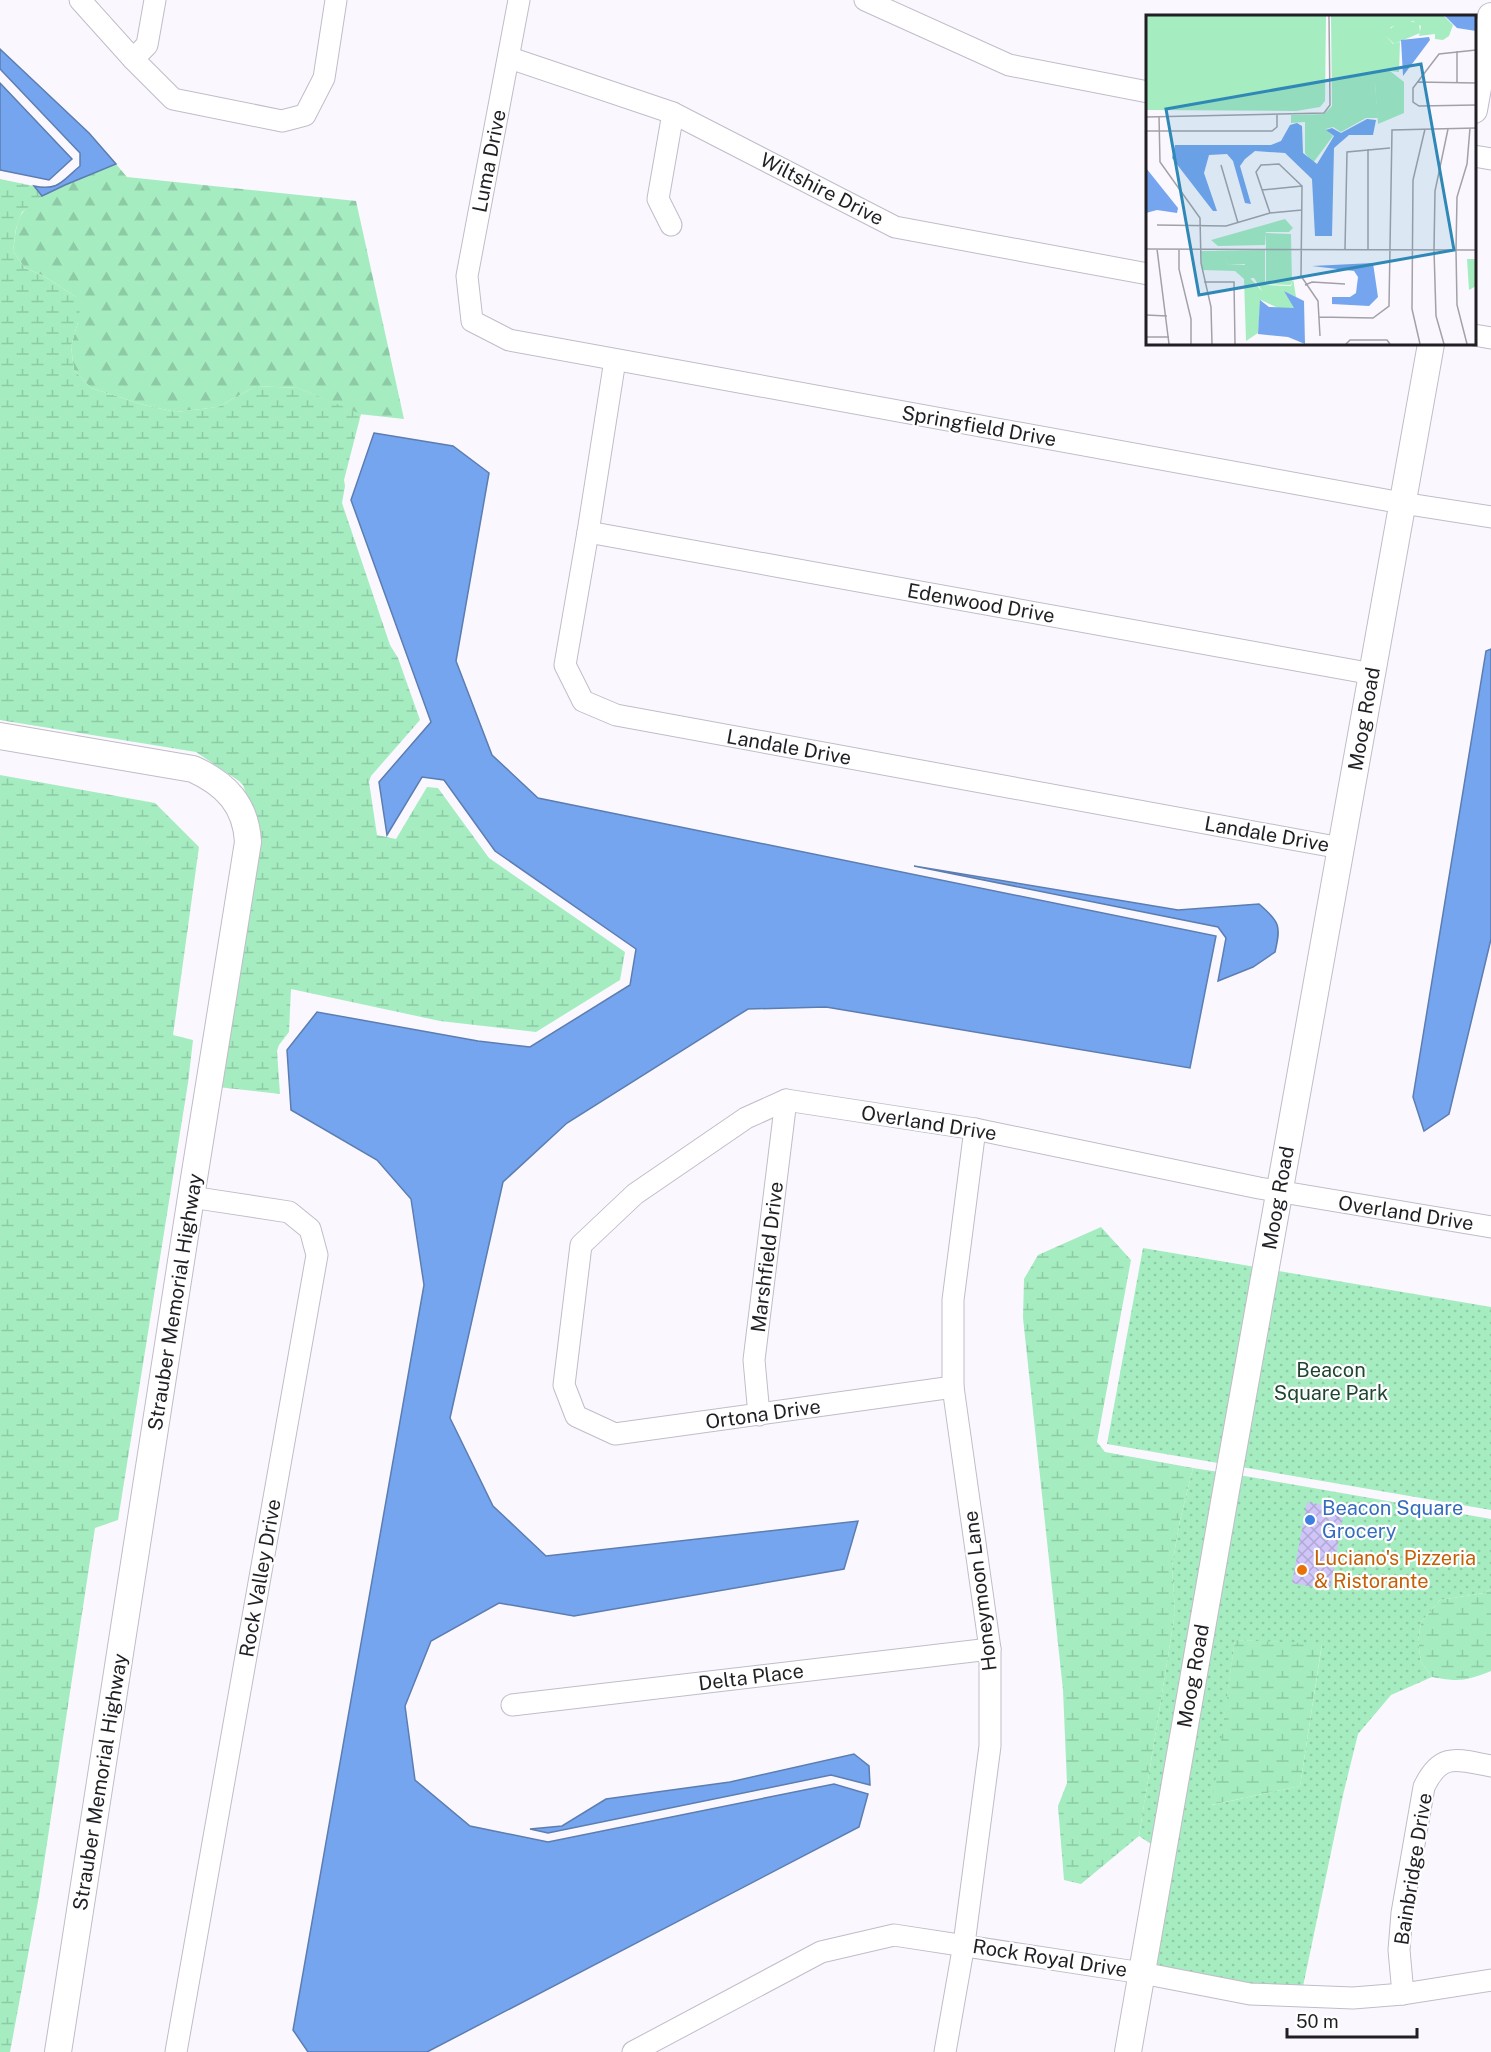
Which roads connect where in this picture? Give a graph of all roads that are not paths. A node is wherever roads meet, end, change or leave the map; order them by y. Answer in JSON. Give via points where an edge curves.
{"nodes":[{"id":1,"x":80,"y":0,"type":"edge"},
{"id":2,"x":155,"y":0,"type":"edge"},
{"id":3,"x":336,"y":0,"type":"edge"},
{"id":4,"x":519,"y":0,"type":"edge"},
{"id":5,"x":865,"y":0,"type":"edge"},
{"id":6,"x":1491,"y":16,"type":"edge"},
{"id":7,"x":510,"y":58,"type":"junction"},
{"id":8,"x":133,"y":59,"type":"junction"},
{"id":9,"x":1146,"y":92,"type":"edge"},
{"id":10,"x":1476,"y":99,"type":"edge"},
{"id":11,"x":673,"y":112,"type":"junction"},
{"id":12,"x":1476,"y":156,"type":"edge"},
{"id":13,"x":1491,"y":159,"type":"edge"},
{"id":14,"x":671,"y":225,"type":"dead end"},
{"id":15,"x":1146,"y":274,"type":"edge"},
{"id":16,"x":472,"y":321,"type":"joint"},
{"id":17,"x":1476,"y":335,"type":"edge"},
{"id":18,"x":1491,"y":338,"type":"edge"},
{"id":19,"x":1431,"y":345,"type":"edge"},
{"id":20,"x":615,"y":360,"type":"junction"},
{"id":21,"x":1402,"y":503,"type":"junction"},
{"id":22,"x":1491,"y":517,"type":"edge"},
{"id":23,"x":588,"y":532,"type":"junction"},
{"id":24,"x":1373,"y":674,"type":"junction"},
{"id":25,"x":0,"y":736,"type":"edge"},
{"id":26,"x":1341,"y":848,"type":"junction"},
{"id":27,"x":786,"y":1100,"type":"junction"},
{"id":28,"x":975,"y":1129,"type":"junction"},
{"id":29,"x":1279,"y":1191,"type":"junction"},
{"id":30,"x":191,"y":1197,"type":"junction"},
{"id":31,"x":1491,"y":1227,"type":"edge"},
{"id":32,"x":953,"y":1387,"type":"junction"},
{"id":33,"x":759,"y":1415,"type":"junction"},
{"id":34,"x":990,"y":1649,"type":"junction"},
{"id":35,"x":512,"y":1705,"type":"dead end"},
{"id":36,"x":1491,"y":1766,"type":"edge"},
{"id":37,"x":964,"y":1944,"type":"junction"},
{"id":38,"x":1142,"y":1973,"type":"junction"},
{"id":39,"x":1491,"y":1980,"type":"edge"},
{"id":40,"x":1403,"y":1994,"type":"junction"},
{"id":41,"x":58,"y":2052,"type":"edge"},
{"id":42,"x":176,"y":2052,"type":"edge"},
{"id":43,"x":633,"y":2052,"type":"edge"},
{"id":44,"x":945,"y":2052,"type":"edge"},
{"id":45,"x":1128,"y":2052,"type":"edge"}],
"edges":[{"from":1,"to":8,"type":"street"},
{"from":2,"to":8,"type":"street","via":[[147,45]]},
{"from":3,"to":8,"type":"street","via":[[324,78],[305,115],[282,121],[173,99]]},
{"from":4,"to":7,"type":"street","name":"Luma Drive"},
{"from":5,"to":9,"type":"street","via":[[1009,65]]},
{"from":6,"to":10,"type":"street"},
{"from":7,"to":11,"type":"street","name":"Wiltshire Drive"},
{"from":7,"to":16,"type":"street","name":"Luma Drive","via":[[467,276]]},
{"from":11,"to":14,"type":"street","via":[[658,199]]},
{"from":11,"to":15,"type":"street","name":"Wiltshire Drive","via":[[894,227]]},
{"from":12,"to":13,"type":"street"},
{"from":16,"to":20,"type":"street","name":"Springfield Drive","via":[[508,340]]},
{"from":17,"to":18,"type":"street"},
{"from":19,"to":21,"type":"street","name":"Moog Road"},
{"from":20,"to":21,"type":"street","name":"Springfield Drive"},
{"from":20,"to":23,"type":"street","name":"Landale Drive"},
{"from":21,"to":22,"type":"street","name":"Springfield Drive"},
{"from":21,"to":24,"type":"street","name":"Moog Road"},
{"from":23,"to":24,"type":"street","name":"Edenwood Drive"},
{"from":23,"to":26,"type":"street","name":"Landale Drive","via":[[565,665],[583,701],[616,715]]},
{"from":24,"to":26,"type":"street","name":"Moog Road"},
{"from":25,"to":30,"type":"street","name":"Strauber Memorial Highway","via":[[193,769],[211,777],[239,805],[248,842]]},
{"from":26,"to":29,"type":"street","name":"Moog Road"},
{"from":27,"to":28,"type":"street","name":"Overland Drive"},
{"from":27,"to":33,"type":"street","name":"Marshfield Drive","via":[[754,1360]]},
{"from":27,"to":33,"type":"street","name":"Ortona Drive","via":[[746,1118],[635,1194],[581,1245],[564,1385],[576,1416],[615,1434]]},
{"from":28,"to":29,"type":"street","name":"Overland Drive"},
{"from":28,"to":32,"type":"street","name":"Honeymoon Lane","via":[[953,1300]]},
{"from":29,"to":31,"type":"street","name":"Overland Drive"},
{"from":29,"to":38,"type":"street","name":"Moog Road"},
{"from":30,"to":41,"type":"street","name":"Strauber Memorial Highway"},
{"from":30,"to":42,"type":"street","name":"Rock Valley Drive","via":[[289,1212],[310,1229],[317,1255]]},
{"from":32,"to":33,"type":"street","name":"Ortona Drive"},
{"from":32,"to":34,"type":"street","name":"Honeymoon Lane"},
{"from":34,"to":35,"type":"street","name":"Delta Place"},
{"from":34,"to":37,"type":"street","name":"Honeymoon Lane","via":[[990,1746]]},
{"from":36,"to":40,"type":"street","name":"Bainbridge Drive","via":[[1458,1760],[1443,1762],[1432,1772],[1425,1787],[1402,1912],[1399,1950]]},
{"from":37,"to":38,"type":"street","name":"Rock Royal Drive"},
{"from":37,"to":43,"type":"street","name":"Rock Royal Drive","via":[[894,1935],[821,1952]]},
{"from":37,"to":44,"type":"street","name":"Honeymoon Lane"},
{"from":38,"to":40,"type":"street","name":"Rock Royal Drive","via":[[1250,1994],[1342,1998]]},
{"from":38,"to":45,"type":"street","name":"Moog Road"},
{"from":39,"to":40,"type":"street","name":"Rock Royal Drive"}]}
